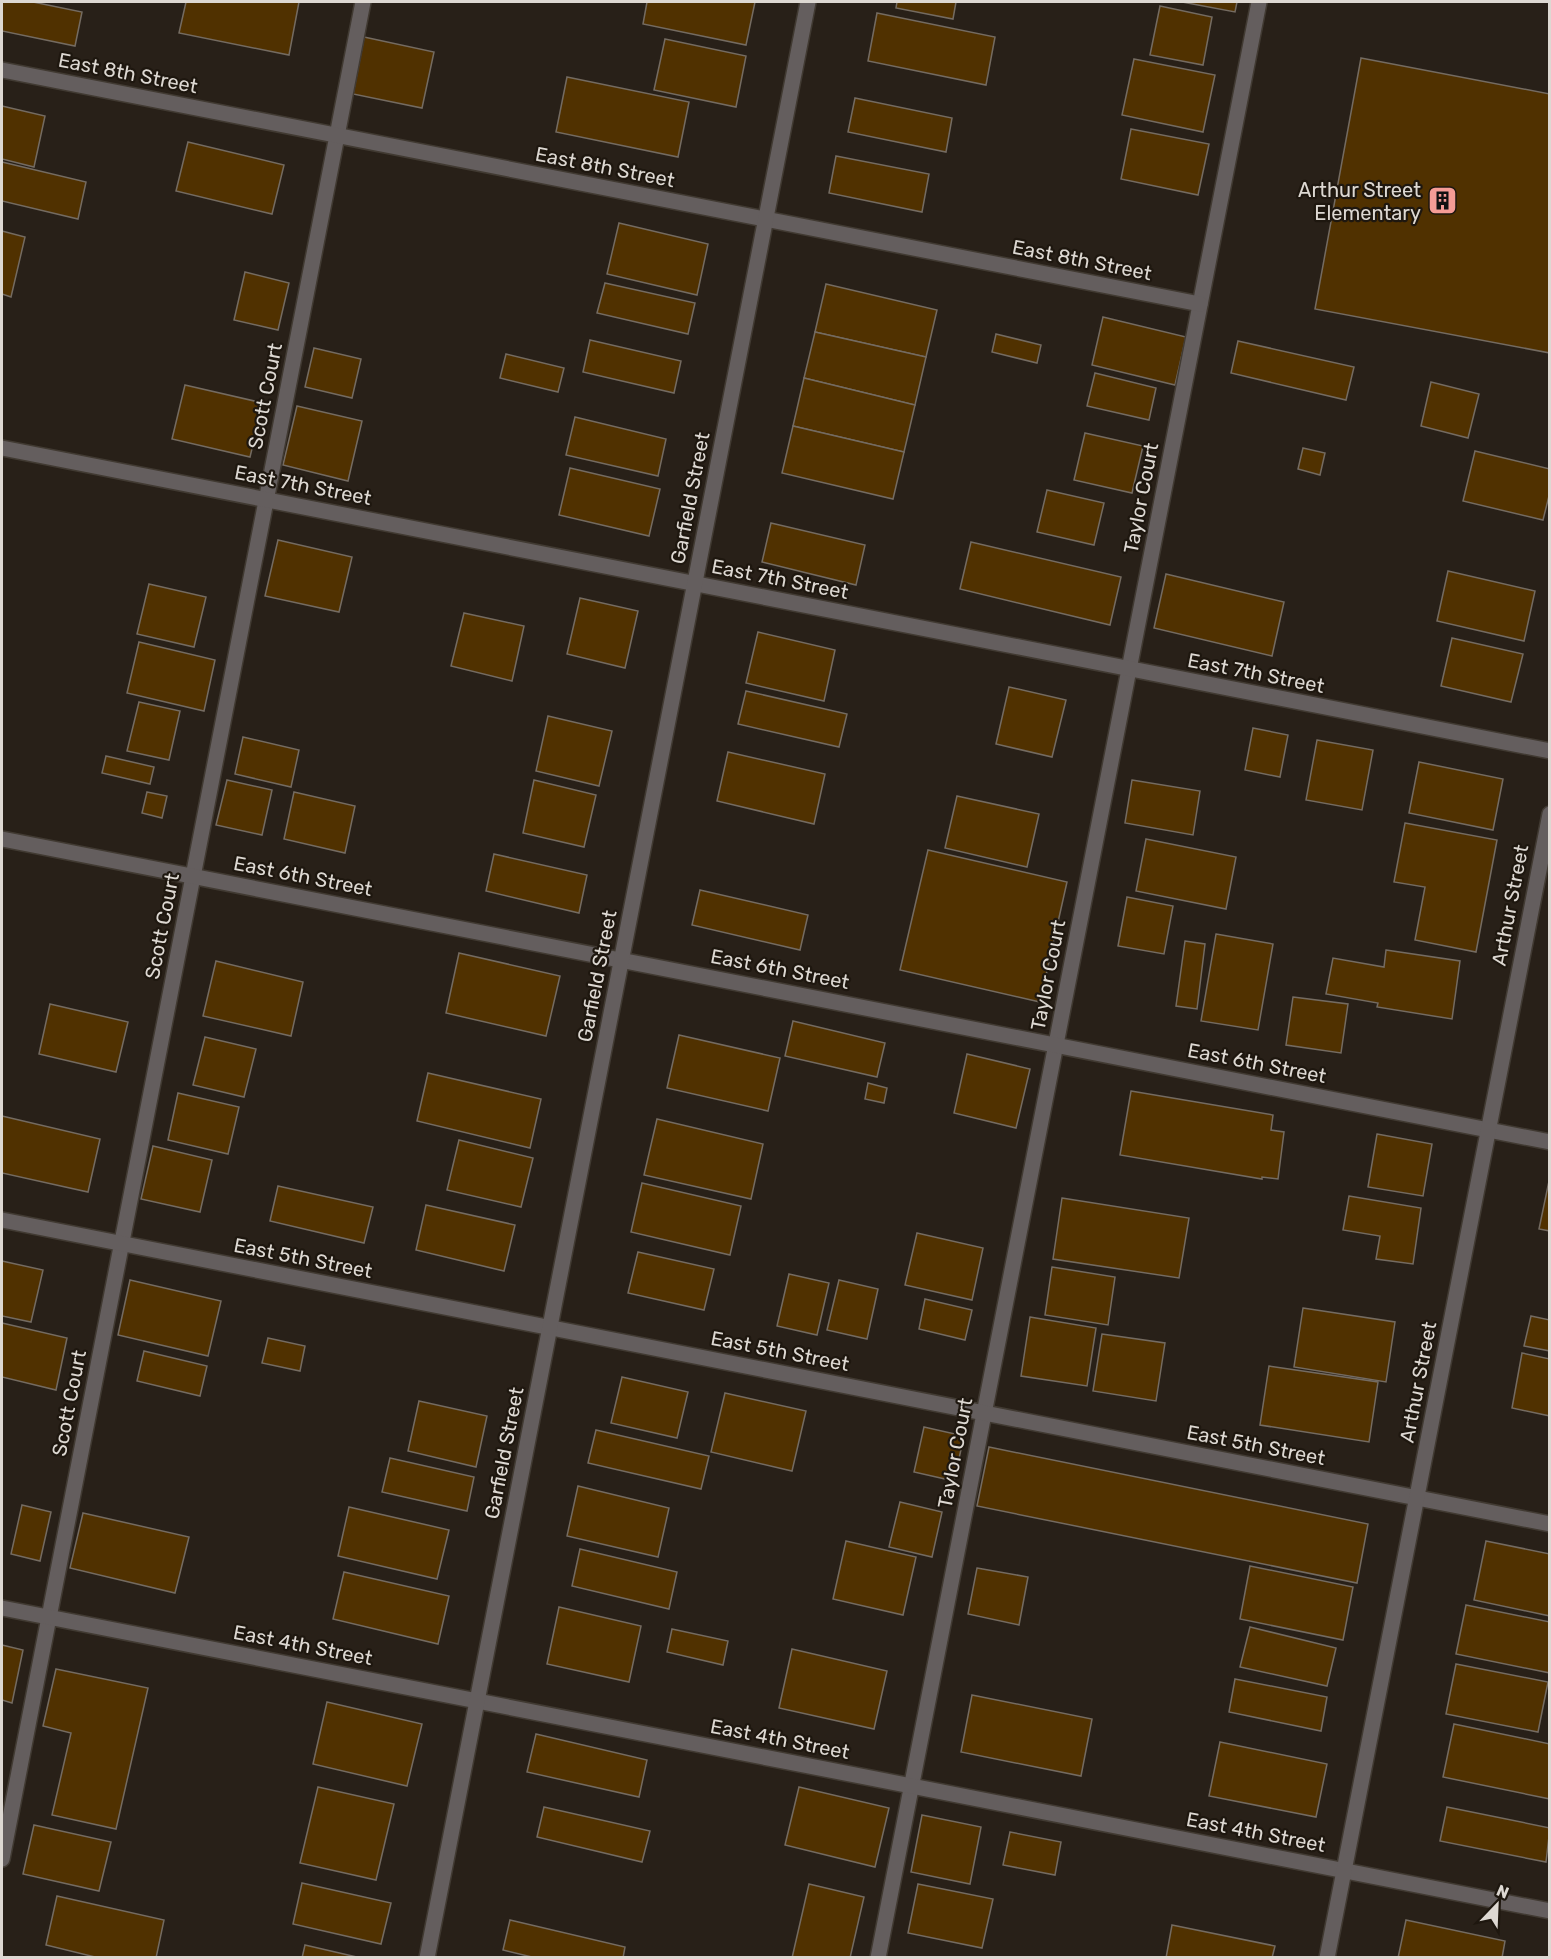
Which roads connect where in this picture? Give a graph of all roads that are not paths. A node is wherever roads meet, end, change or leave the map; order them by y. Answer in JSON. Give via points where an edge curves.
{"nodes":[{"id":1,"x":363,"y":2,"type":"edge"},
{"id":2,"x":808,"y":2,"type":"edge"},
{"id":3,"x":1259,"y":2,"type":"edge"},
{"id":4,"x":2,"y":70,"type":"edge"},
{"id":5,"x":337,"y":135,"type":"junction"},
{"id":6,"x":765,"y":220,"type":"junction"},
{"id":7,"x":1200,"y":304,"type":"junction"},
{"id":8,"x":2,"y":448,"type":"edge"},
{"id":9,"x":266,"y":500,"type":"junction"},
{"id":10,"x":694,"y":584,"type":"junction"},
{"id":11,"x":1129,"y":669,"type":"junction"},
{"id":12,"x":1550,"y":751,"type":"edge"},
{"id":13,"x":1550,"y":814,"type":"edge"},
{"id":14,"x":2,"y":839,"type":"edge"},
{"id":15,"x":193,"y":876,"type":"junction"},
{"id":16,"x":621,"y":960,"type":"junction"},
{"id":17,"x":1056,"y":1045,"type":"junction"},
{"id":18,"x":1488,"y":1130,"type":"junction"},
{"id":19,"x":1550,"y":1142,"type":"edge"},
{"id":20,"x":2,"y":1220,"type":"edge"},
{"id":21,"x":121,"y":1244,"type":"junction"},
{"id":22,"x":550,"y":1327,"type":"junction"},
{"id":23,"x":984,"y":1413,"type":"junction"},
{"id":24,"x":1417,"y":1498,"type":"junction"},
{"id":25,"x":1550,"y":1524,"type":"edge"},
{"id":26,"x":2,"y":1608,"type":"edge"},
{"id":27,"x":48,"y":1617,"type":"junction"},
{"id":28,"x":477,"y":1701,"type":"junction"},
{"id":29,"x":912,"y":1786,"type":"junction"},
{"id":30,"x":2,"y":1859,"type":"edge"},
{"id":31,"x":1344,"y":1871,"type":"junction"},
{"id":32,"x":1550,"y":1911,"type":"edge"},
{"id":33,"x":427,"y":1958,"type":"edge"},
{"id":34,"x":878,"y":1958,"type":"edge"},
{"id":35,"x":1327,"y":1958,"type":"edge"}],
"edges":[{"from":1,"to":5,"type":"street","name":"Scott Court"},
{"from":2,"to":6,"type":"street","name":"Garfield Street"},
{"from":3,"to":7,"type":"street","name":"Taylor Court"},
{"from":4,"to":5,"type":"street","name":"East 8th Street"},
{"from":5,"to":6,"type":"street","name":"East 8th Street"},
{"from":5,"to":9,"type":"street","name":"Scott Court"},
{"from":6,"to":7,"type":"street","name":"East 8th Street"},
{"from":6,"to":10,"type":"street","name":"Garfield Street"},
{"from":7,"to":11,"type":"street","name":"Taylor Court"},
{"from":8,"to":9,"type":"street","name":"East 7th Street"},
{"from":9,"to":10,"type":"street","name":"East 7th Street"},
{"from":9,"to":15,"type":"street","name":"Scott Court"},
{"from":10,"to":11,"type":"street","name":"East 7th Street"},
{"from":10,"to":16,"type":"street","name":"Garfield Street"},
{"from":11,"to":12,"type":"street","name":"East 7th Street"},
{"from":11,"to":17,"type":"street","name":"Taylor Court"},
{"from":13,"to":18,"type":"street","name":"Arthur Street"},
{"from":14,"to":15,"type":"street","name":"East 6th Street"},
{"from":15,"to":16,"type":"street","name":"East 6th Street"},
{"from":15,"to":21,"type":"street","name":"Scott Court"},
{"from":16,"to":17,"type":"street","name":"East 6th Street"},
{"from":16,"to":22,"type":"street","name":"Garfield Street"},
{"from":17,"to":18,"type":"street","name":"East 6th Street"},
{"from":17,"to":23,"type":"street","name":"Taylor Court"},
{"from":18,"to":19,"type":"street","name":"East 6th Street"},
{"from":18,"to":24,"type":"street","name":"Arthur Street"},
{"from":20,"to":21,"type":"street","name":"East 5th Street"},
{"from":21,"to":22,"type":"street","name":"East 5th Street"},
{"from":21,"to":27,"type":"street","name":"Scott Court"},
{"from":22,"to":23,"type":"street","name":"East 5th Street"},
{"from":22,"to":28,"type":"street","name":"Garfield Street"},
{"from":23,"to":24,"type":"street","name":"East 5th Street"},
{"from":23,"to":29,"type":"street","name":"Taylor Court"},
{"from":24,"to":25,"type":"street","name":"East 5th Street"},
{"from":24,"to":31,"type":"street","name":"Arthur Street"},
{"from":26,"to":27,"type":"street","name":"East 4th Street"},
{"from":27,"to":28,"type":"street","name":"East 4th Street"},
{"from":27,"to":30,"type":"street","name":"Scott Court"},
{"from":28,"to":29,"type":"street","name":"East 4th Street"},
{"from":28,"to":33,"type":"street","name":"Garfield Street"},
{"from":29,"to":31,"type":"street","name":"East 4th Street"},
{"from":29,"to":34,"type":"street","name":"Taylor Court"},
{"from":31,"to":32,"type":"street","name":"East 4th Street"},
{"from":31,"to":35,"type":"street","name":"Arthur Street"}]}
